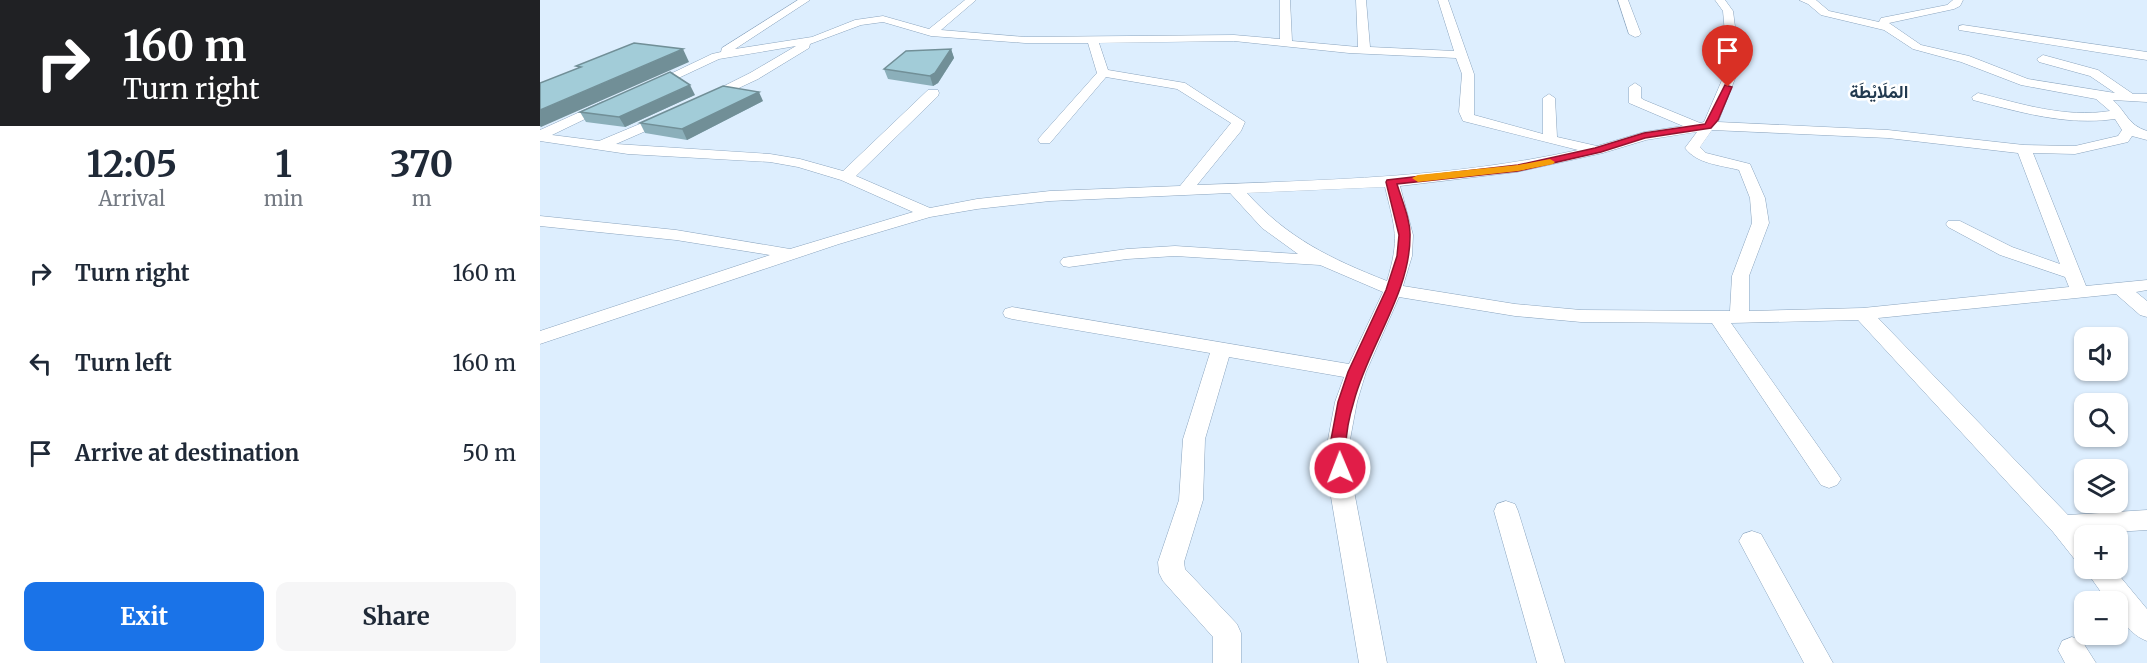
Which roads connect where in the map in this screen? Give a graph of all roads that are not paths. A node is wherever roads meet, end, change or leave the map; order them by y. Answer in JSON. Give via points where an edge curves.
{"nodes":[{"id":1,"x":805,"y":0,"type":"edge"},
{"id":2,"x":971,"y":0,"type":"edge"},
{"id":3,"x":1285,"y":0,"type":"edge"},
{"id":4,"x":1361,"y":0,"type":"edge"},
{"id":5,"x":1443,"y":0,"type":"edge"},
{"id":6,"x":1623,"y":0,"type":"edge"},
{"id":7,"x":1720,"y":0,"type":"edge"},
{"id":8,"x":1804,"y":0,"type":"edge"},
{"id":9,"x":1958,"y":0,"type":"edge"},
{"id":10,"x":1886,"y":27,"type":"junction"},
{"id":11,"x":1963,"y":28,"type":"dead end"},
{"id":12,"x":931,"y":33,"type":"junction"},
{"id":13,"x":1635,"y":34,"type":"dead end"},
{"id":14,"x":1092,"y":39,"type":"junction"},
{"id":15,"x":815,"y":40,"type":"junction"},
{"id":16,"x":1286,"y":44,"type":"junction"},
{"id":17,"x":1364,"y":51,"type":"junction"},
{"id":18,"x":1461,"y":55,"type":"junction"},
{"id":19,"x":716,"y":56,"type":"junction"},
{"id":20,"x":2147,"y":56,"type":"edge"},
{"id":21,"x":2043,"y":59,"type":"dead end"},
{"id":22,"x":1103,"y":73,"type":"junction"},
{"id":23,"x":1635,"y":87,"type":"dead end"},
{"id":24,"x":933,"y":93,"type":"dead end"},
{"id":25,"x":2100,"y":96,"type":"junction"},
{"id":26,"x":1978,"y":97,"type":"dead end"},
{"id":27,"x":2130,"y":97,"type":"junction"},
{"id":28,"x":1549,"y":98,"type":"dead end"},
{"id":29,"x":2147,"y":98,"type":"edge"},
{"id":30,"x":2119,"y":114,"type":"junction"},
{"id":31,"x":1703,"y":127,"type":"junction"},
{"id":32,"x":2129,"y":130,"type":"junction"},
{"id":33,"x":540,"y":136,"type":"edge"},
{"id":34,"x":2147,"y":136,"type":"edge"},
{"id":35,"x":1045,"y":140,"type":"dead end"},
{"id":36,"x":1550,"y":140,"type":"junction"},
{"id":37,"x":600,"y":147,"type":"junction"},
{"id":38,"x":2024,"y":149,"type":"junction"},
{"id":39,"x":1598,"y":150,"type":"junction"},
{"id":40,"x":846,"y":177,"type":"junction"},
{"id":41,"x":1391,"y":182,"type":"junction"},
{"id":42,"x":1234,"y":189,"type":"junction"},
{"id":43,"x":1184,"y":191,"type":"junction"},
{"id":44,"x":928,"y":213,"type":"junction"},
{"id":45,"x":540,"y":221,"type":"edge"},
{"id":46,"x":1954,"y":224,"type":"dead end"},
{"id":47,"x":792,"y":254,"type":"junction"},
{"id":48,"x":1321,"y":260,"type":"junction"},
{"id":49,"x":1069,"y":262,"type":"dead end"},
{"id":50,"x":2076,"y":282,"type":"junction"},
{"id":51,"x":2147,"y":285,"type":"edge"},
{"id":52,"x":2119,"y":287,"type":"junction"},
{"id":53,"x":1393,"y":290,"type":"junction"},
{"id":54,"x":2147,"y":311,"type":"edge"},
{"id":55,"x":1012,"y":313,"type":"dead end"},
{"id":56,"x":1863,"y":314,"type":"junction"},
{"id":57,"x":1740,"y":316,"type":"junction"},
{"id":58,"x":1717,"y":317,"type":"junction"},
{"id":59,"x":540,"y":338,"type":"edge"},
{"id":60,"x":1221,"y":349,"type":"junction"},
{"id":61,"x":1356,"y":372,"type":"junction"},
{"id":62,"x":1829,"y":479,"type":"dead end"},
{"id":63,"x":1506,"y":511,"type":"dead end"},
{"id":64,"x":2147,"y":520,"type":"edge"},
{"id":65,"x":2062,"y":525,"type":"junction"},
{"id":66,"x":2074,"y":540,"type":"edge"},
{"id":67,"x":1752,"y":541,"type":"dead end"},
{"id":68,"x":2106,"y":579,"type":"edge"},
{"id":69,"x":2147,"y":629,"type":"edge"},
{"id":70,"x":1227,"y":663,"type":"edge"},
{"id":71,"x":1373,"y":663,"type":"edge"},
{"id":72,"x":1551,"y":663,"type":"edge"},
{"id":73,"x":1819,"y":663,"type":"edge"}],
"edges":[{"from":1,"to":19,"type":"street"},
{"from":2,"to":12,"type":"street"},
{"from":3,"to":16,"type":"street"},
{"from":4,"to":17,"type":"street"},
{"from":5,"to":18,"type":"street"},
{"from":6,"to":13,"type":"street"},
{"from":7,"to":31,"type":"street","via":[[1728,11],[1734,66],[1719,107]]},
{"from":8,"to":10,"type":"street","via":[[1825,13]]},
{"from":9,"to":10,"type":"street","via":[[1950,7],[1885,20]]},
{"from":10,"to":25,"type":"street","via":[[1917,47],[1965,59],[2025,82]]},
{"from":11,"to":20,"type":"street"},
{"from":12,"to":14,"type":"street","via":[[1025,40]]},
{"from":12,"to":15,"type":"street","via":[[883,19],[860,22]]},
{"from":14,"to":16,"type":"street","via":[[1234,38]]},
{"from":14,"to":22,"type":"street"},
{"from":15,"to":19,"type":"street"},
{"from":15,"to":37,"type":"street","via":[[754,76]]},
{"from":16,"to":17,"type":"street"},
{"from":17,"to":18,"type":"street"},
{"from":18,"to":36,"type":"street","via":[[1468,74],[1468,118]]},
{"from":19,"to":33,"type":"street"},
{"from":21,"to":27,"type":"street","via":[[2094,72]]},
{"from":22,"to":35,"type":"street"},
{"from":22,"to":43,"type":"street","via":[[1181,86],[1238,122]]},
{"from":23,"to":31,"type":"street","via":[[1634,100],[1639,103]]},
{"from":24,"to":40,"type":"street"},
{"from":25,"to":27,"type":"street"},
{"from":25,"to":30,"type":"street"},
{"from":26,"to":30,"type":"street","via":[[2060,118]]},
{"from":27,"to":29,"type":"street"},
{"from":28,"to":36,"type":"street"},
{"from":30,"to":32,"type":"street"},
{"from":31,"to":38,"type":"street","via":[[1888,134]]},
{"from":31,"to":39,"type":"street","via":[[1644,136]]},
{"from":31,"to":57,"type":"street","via":[[1692,148],[1701,156],[1746,167],[1761,219],[1740,278]]},
{"from":32,"to":34,"type":"street"},
{"from":32,"to":38,"type":"street","via":[[2123,140],[2107,145],[2075,150]]},
{"from":33,"to":37,"type":"street"},
{"from":36,"to":39,"type":"street"},
{"from":37,"to":40,"type":"street","via":[[770,158]]},
{"from":38,"to":50,"type":"street"},
{"from":39,"to":41,"type":"street","via":[[1518,168]]},
{"from":40,"to":44,"type":"street"},
{"from":41,"to":42,"type":"street"},
{"from":41,"to":53,"type":"street","via":[[1405,235]]},
{"from":42,"to":43,"type":"street"},
{"from":42,"to":48,"type":"street","via":[[1272,228]]},
{"from":43,"to":44,"type":"street","via":[[1050,196]]},
{"from":44,"to":47,"type":"street"},
{"from":45,"to":47,"type":"street","via":[[676,235]]},
{"from":46,"to":50,"type":"street"},
{"from":47,"to":59,"type":"street"},
{"from":48,"to":49,"type":"street","via":[[1175,251]]},
{"from":48,"to":53,"type":"street"},
{"from":50,"to":52,"type":"street"},
{"from":50,"to":56,"type":"street"},
{"from":51,"to":52,"type":"street"},
{"from":52,"to":54,"type":"street"},
{"from":53,"to":58,"type":"street","via":[[1515,310],[1581,316]]},
{"from":53,"to":61,"type":"street"},
{"from":55,"to":60,"type":"street"},
{"from":56,"to":57,"type":"street"},
{"from":56,"to":65,"type":"street"},
{"from":57,"to":58,"type":"street"},
{"from":58,"to":62,"type":"street"},
{"from":60,"to":61,"type":"street"},
{"from":60,"to":70,"type":"street","via":[[1194,439],[1191,500],[1171,562],[1172,573],[1227,633]]},
{"from":61,"to":71,"type":"street","via":[[1338,445],[1342,491]]},
{"from":63,"to":72,"type":"street"},
{"from":64,"to":65,"type":"street"},
{"from":65,"to":66,"type":"street"},
{"from":67,"to":73,"type":"street"},
{"from":68,"to":69,"type":"street"}]}
